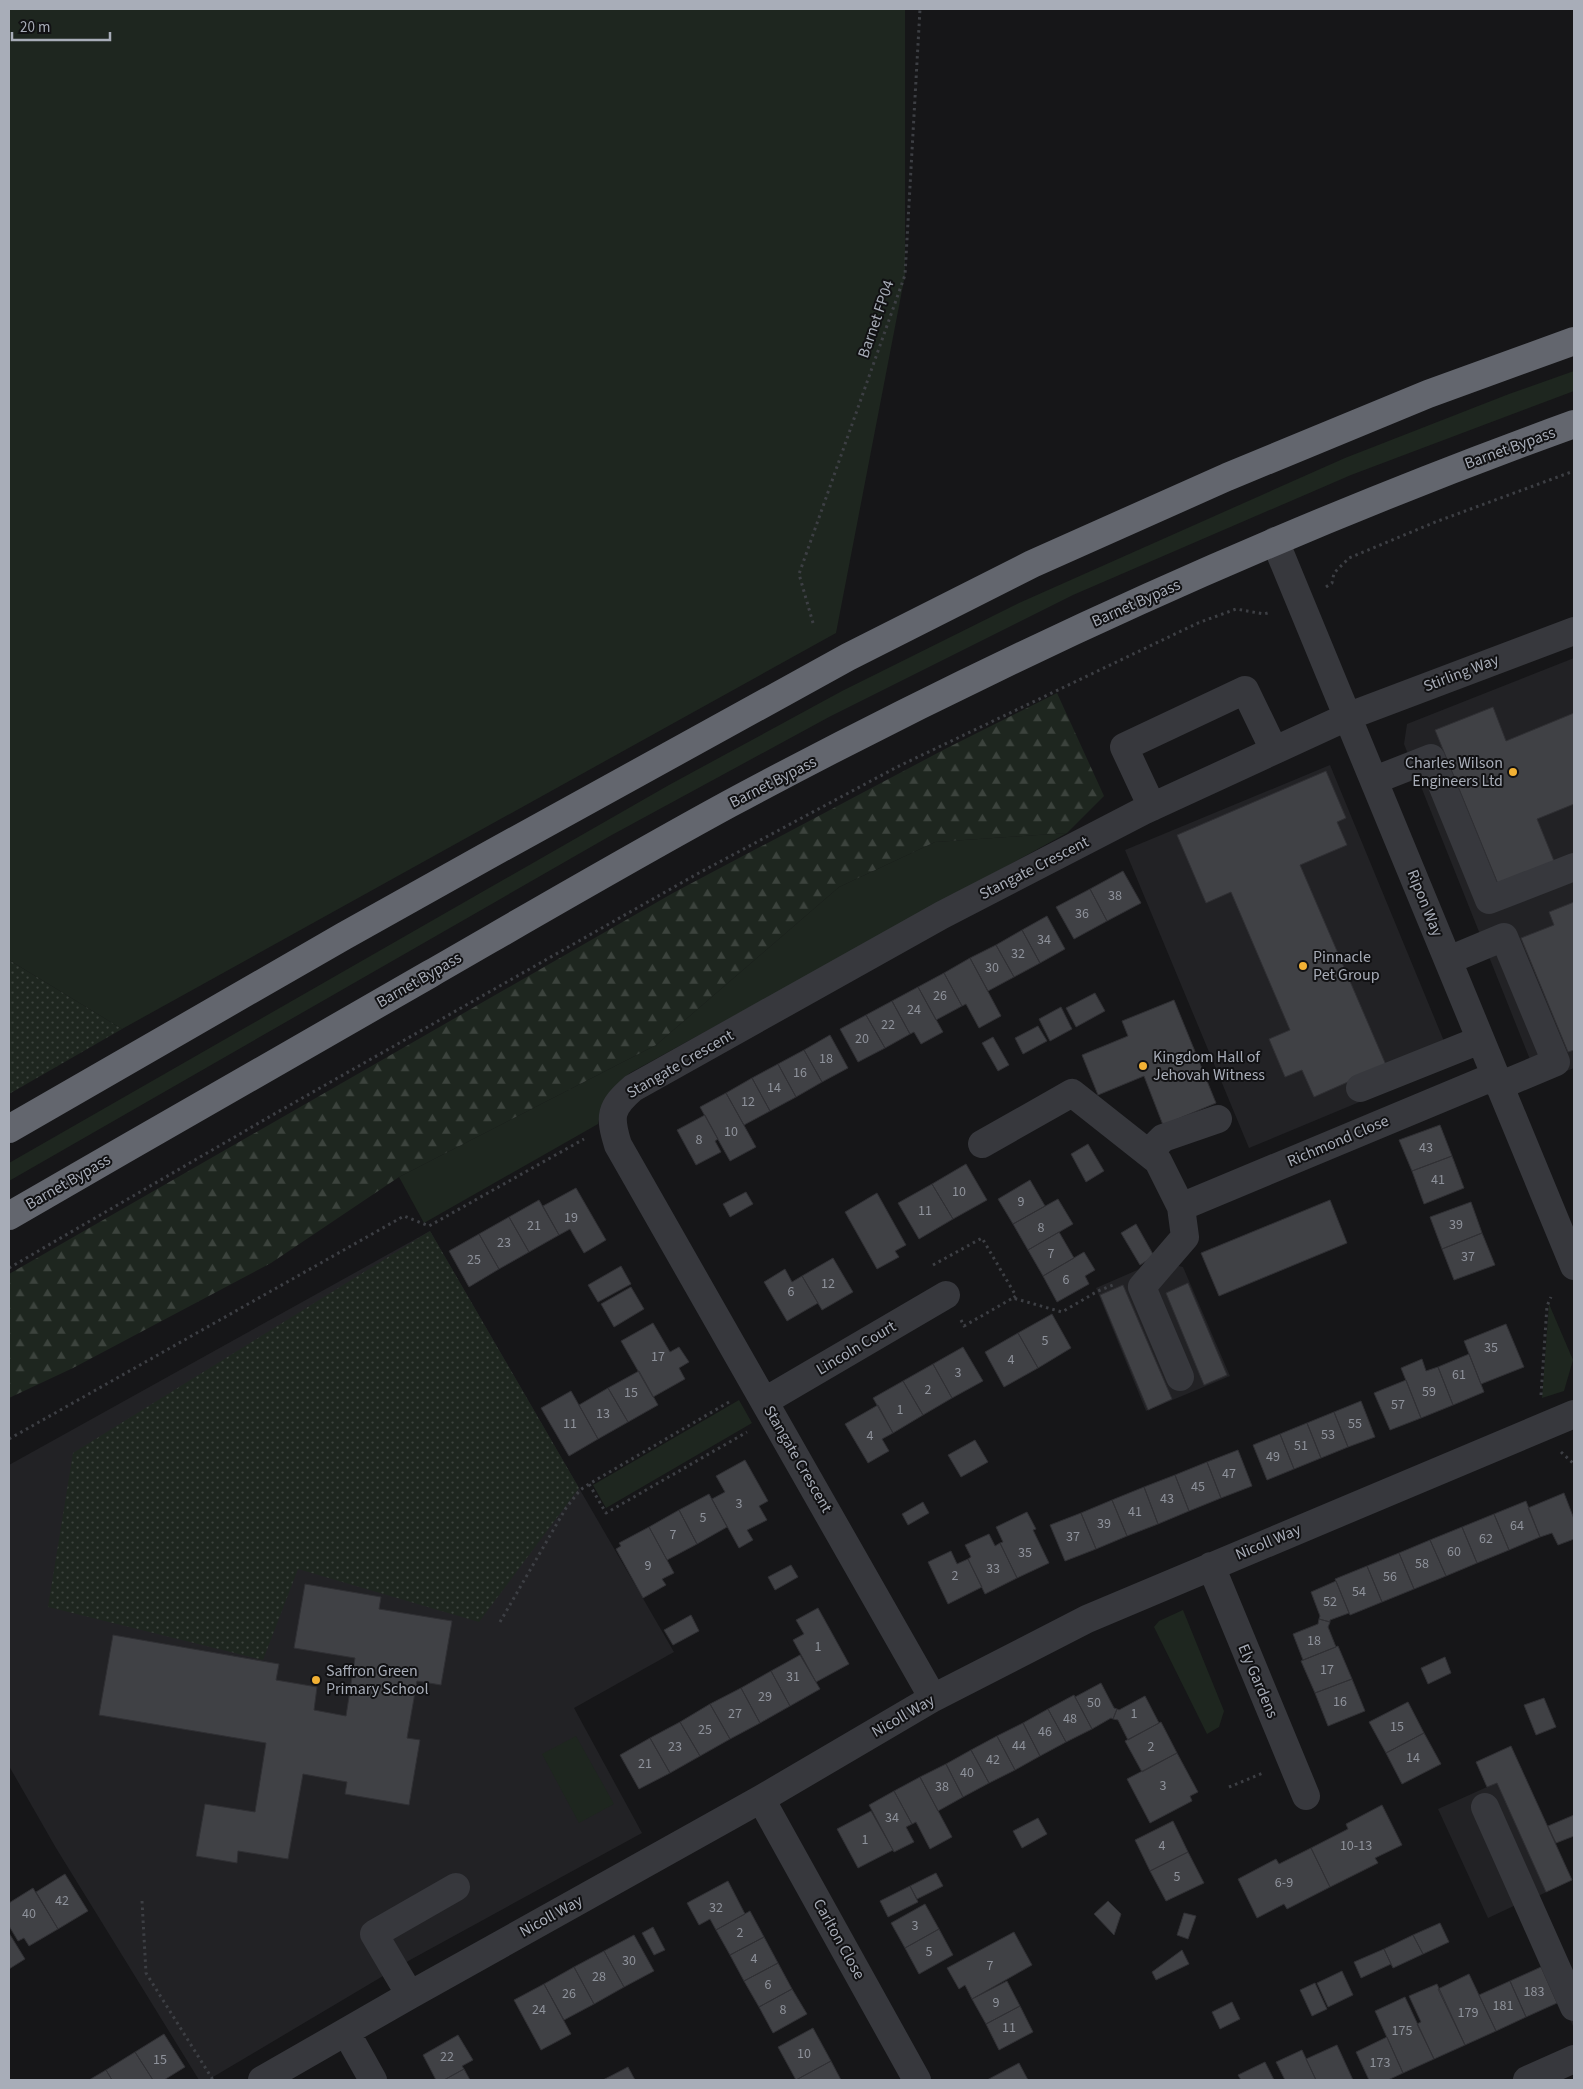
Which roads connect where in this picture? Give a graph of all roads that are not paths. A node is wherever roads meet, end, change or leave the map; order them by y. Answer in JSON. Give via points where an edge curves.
{"nodes":[{"id":1,"x":1574,"y":341,"type":"edge"},
{"id":2,"x":1574,"y":424,"type":"edge"},
{"id":3,"x":1275,"y":541,"type":"junction"},
{"id":4,"x":1574,"y":630,"type":"edge"},
{"id":5,"x":1348,"y":716,"type":"junction"},
{"id":6,"x":1274,"y":750,"type":"junction"},
{"id":7,"x":1375,"y":780,"type":"junction"},
{"id":8,"x":1152,"y":807,"type":"junction"},
{"id":9,"x":1574,"y":867,"type":"edge"},
{"id":10,"x":1449,"y":960,"type":"junction"},
{"id":11,"x":1480,"y":1040,"type":"junction"},
{"id":12,"x":1497,"y":1081,"type":"junction"},
{"id":13,"x":1360,"y":1088,"type":"dead end"},
{"id":14,"x":1218,"y":1119,"type":"dead end"},
{"id":15,"x":9,"y":1129,"type":"edge"},
{"id":16,"x":982,"y":1144,"type":"dead end"},
{"id":17,"x":1148,"y":1152,"type":"junction"},
{"id":18,"x":1181,"y":1207,"type":"junction"},
{"id":19,"x":9,"y":1216,"type":"edge"},
{"id":20,"x":1574,"y":1266,"type":"edge"},
{"id":21,"x":946,"y":1295,"type":"road end"},
{"id":22,"x":1180,"y":1377,"type":"dead end"},
{"id":23,"x":765,"y":1401,"type":"junction"},
{"id":24,"x":1574,"y":1414,"type":"edge"},
{"id":25,"x":1211,"y":1566,"type":"junction"},
{"id":26,"x":933,"y":1698,"type":"junction"},
{"id":27,"x":1306,"y":1796,"type":"dead end"},
{"id":28,"x":760,"y":1799,"type":"junction"},
{"id":29,"x":1485,"y":1807,"type":"dead end"},
{"id":30,"x":456,"y":1887,"type":"dead end"},
{"id":31,"x":410,"y":1995,"type":"junction"},
{"id":32,"x":1574,"y":2007,"type":"edge"},
{"id":33,"x":346,"y":2032,"type":"junction"},
{"id":34,"x":1574,"y":2059,"type":"edge"},
{"id":35,"x":262,"y":2080,"type":"edge"},
{"id":36,"x":373,"y":2080,"type":"edge"},
{"id":37,"x":917,"y":2080,"type":"edge"},
{"id":38,"x":1527,"y":2080,"type":"edge"}],
"edges":[{"from":1,"to":15,"type":"highway","via":[[1401,405],[1227,477],[1032,564],[848,657],[504,846]]},
{"from":2,"to":3,"type":"highway","name":"Barnet Bypass","via":[[1474,460]]},
{"from":3,"to":5,"type":"street","name":"Ripon Way"},
{"from":3,"to":19,"type":"highway","name":"Barnet Bypass","via":[[1052,641],[729,804]]},
{"from":4,"to":5,"type":"street","name":"Stirling Way"},
{"from":5,"to":6,"type":"street","name":"Stangate Crescent"},
{"from":5,"to":7,"type":"street","name":"Ripon Way"},
{"from":6,"to":8,"type":"street","name":"Stangate Crescent"},
{"from":6,"to":8,"type":"street","via":[[1245,690],[1124,747]]},
{"from":7,"to":9,"type":"street","via":[[1431,758],[1489,900]]},
{"from":7,"to":10,"type":"street","name":"Ripon Way"},
{"from":8,"to":23,"type":"street","name":"Stangate Crescent","via":[[942,915],[633,1088],[621,1099],[613,1112],[612,1126],[618,1145]]},
{"from":10,"to":11,"type":"street","name":"Ripon Way"},
{"from":10,"to":12,"type":"street","name":"Richmond Close","via":[[1504,937],[1556,1062]]},
{"from":11,"to":12,"type":"street","name":"Ripon Way"},
{"from":11,"to":13,"type":"street"},
{"from":12,"to":18,"type":"street","name":"Richmond Close"},
{"from":12,"to":20,"type":"street","name":"Ripon Way"},
{"from":14,"to":17,"type":"street","via":[[1164,1138]]},
{"from":16,"to":17,"type":"street","via":[[1072,1093]]},
{"from":17,"to":18,"type":"street","via":[[1158,1161]]},
{"from":18,"to":22,"type":"street","via":[[1185,1237],[1142,1287]]},
{"from":21,"to":23,"type":"street","name":"Lincoln Court"},
{"from":23,"to":26,"type":"street","name":"Stangate Crescent"},
{"from":24,"to":25,"type":"street","name":"Nicoll Way"},
{"from":25,"to":26,"type":"street","name":"Nicoll Way","via":[[1087,1619]]},
{"from":25,"to":27,"type":"street","name":"Ely Gardens"},
{"from":26,"to":28,"type":"street","name":"Nicoll Way"},
{"from":28,"to":31,"type":"street","name":"Nicoll Way"},
{"from":28,"to":37,"type":"street","name":"Carlton Close"},
{"from":29,"to":32,"type":"street"},
{"from":30,"to":31,"type":"street","via":[[374,1934]]},
{"from":31,"to":33,"type":"street","name":"Nicoll Way"},
{"from":33,"to":35,"type":"street","name":"Nicoll Way"},
{"from":33,"to":36,"type":"street"},
{"from":34,"to":38,"type":"street"}]}
